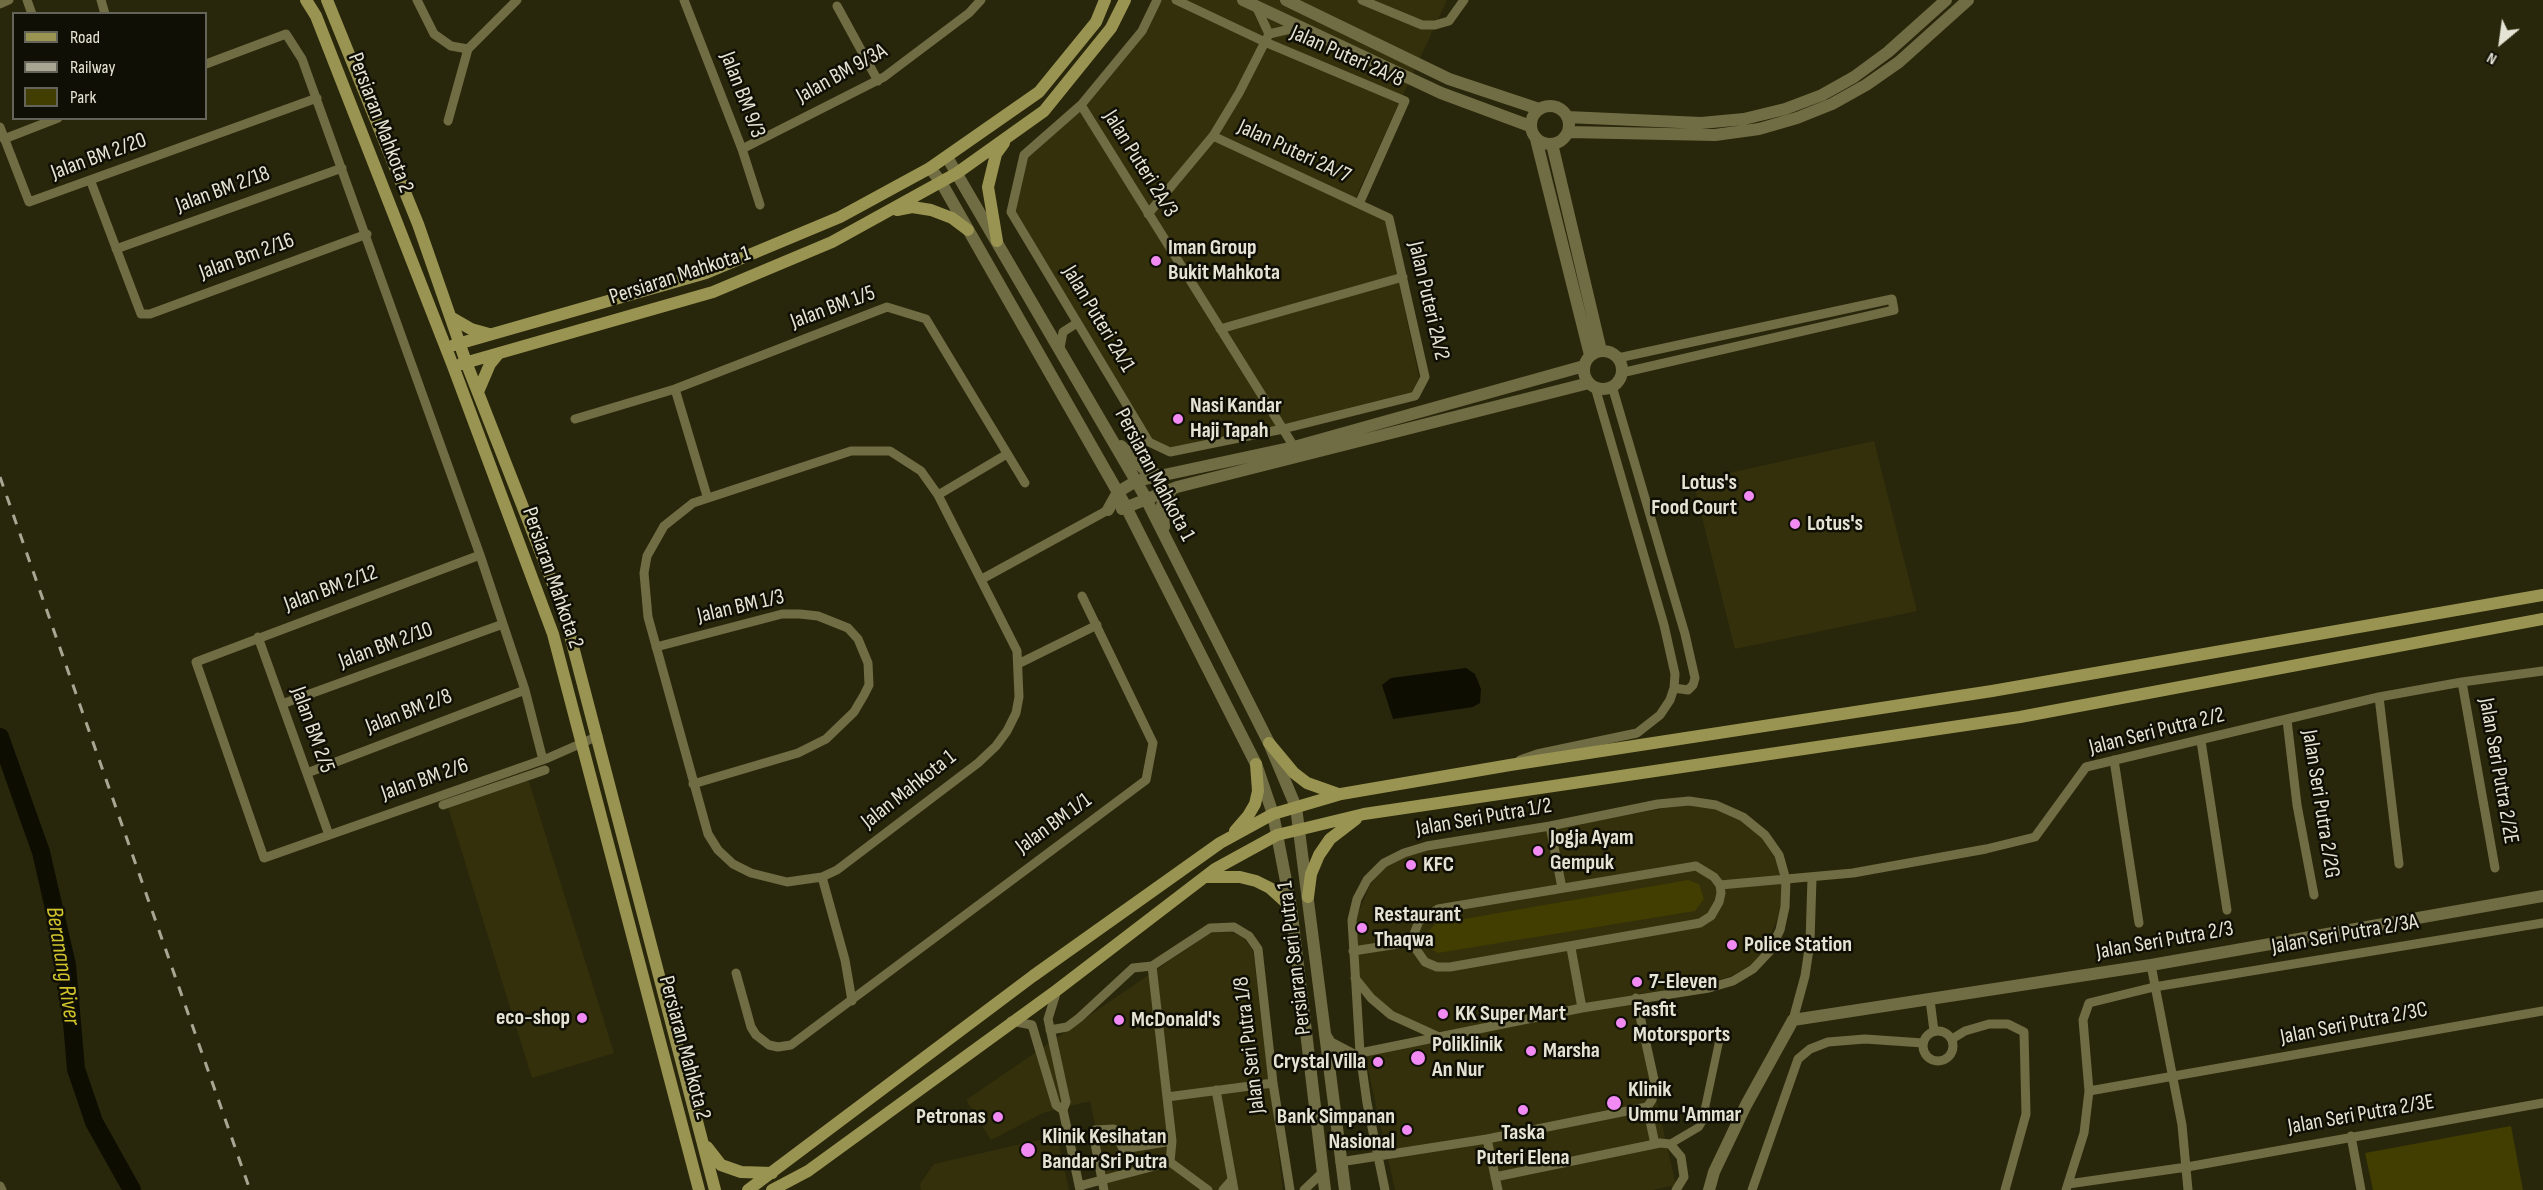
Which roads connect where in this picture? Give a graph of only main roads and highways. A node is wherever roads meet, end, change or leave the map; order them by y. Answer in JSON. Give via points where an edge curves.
{"nodes":[{"id":1,"x":306,"y":0,"type":"edge"},
{"id":2,"x":327,"y":0,"type":"edge"},
{"id":3,"x":1105,"y":0,"type":"edge"},
{"id":4,"x":1125,"y":0,"type":"edge"},
{"id":5,"x":1010,"y":135,"type":"junction"},
{"id":6,"x":889,"y":211,"type":"junction"},
{"id":7,"x":968,"y":230,"type":"road end"},
{"id":8,"x":997,"y":241,"type":"road end"},
{"id":9,"x":452,"y":318,"type":"junction"},
{"id":10,"x":490,"y":334,"type":"junction"},
{"id":11,"x":461,"y":343,"type":"junction"},
{"id":12,"x":445,"y":350,"type":"junction"},
{"id":13,"x":499,"y":352,"type":"junction"},
{"id":14,"x":466,"y":362,"type":"junction"},
{"id":15,"x":453,"y":366,"type":"junction"},
{"id":16,"x":477,"y":392,"type":"junction"},
{"id":17,"x":2543,"y":595,"type":"edge"},
{"id":18,"x":2543,"y":619,"type":"edge"},
{"id":19,"x":1269,"y":743,"type":"road end"},
{"id":20,"x":1256,"y":764,"type":"road end"},
{"id":21,"x":1341,"y":794,"type":"junction"},
{"id":22,"x":1364,"y":814,"type":"junction"},
{"id":23,"x":1220,"y":843,"type":"junction"},
{"id":24,"x":1205,"y":877,"type":"junction"},
{"id":25,"x":1308,"y":897,"type":"road end"},
{"id":26,"x":1291,"y":907,"type":"road end"},
{"id":27,"x":703,"y":1141,"type":"junction"},
{"id":28,"x":772,"y":1173,"type":"junction"},
{"id":29,"x":782,"y":1187,"type":"edge"},
{"id":30,"x":699,"y":1190,"type":"edge"},
{"id":31,"x":715,"y":1190,"type":"edge"},
{"id":32,"x":748,"y":1190,"type":"edge"},
{"id":33,"x":772,"y":1190,"type":"edge"}],
"edges":[{"from":1,"to":12,"type":"main road","name":"Persiaran Mahkota 2","via":[[316,16]]},
{"from":2,"to":9,"type":"main road","name":"Persiaran Mahkota 2","via":[[415,215]]},
{"from":3,"to":10,"type":"main road","name":"Persiaran Mahkota 1","via":[[1096,22],[1039,92],[930,168],[840,217],[706,273],[572,314]]},
{"from":4,"to":5,"type":"main road","name":"Persiaran Mahkota 1","via":[[1112,28],[1044,111]]},
{"from":5,"to":6,"type":"main road","name":"Persiaran Mahkota 1","via":[[957,173]]},
{"from":5,"to":8,"type":"main road","via":[[996,154],[988,187]]},
{"from":6,"to":7,"type":"main road","via":[[912,207],[931,210]]},
{"from":6,"to":13,"type":"main road","name":"Persiaran Mahkota 1","via":[[832,242],[713,292]]},
{"from":9,"to":10,"type":"main road"},
{"from":9,"to":11,"type":"main road","name":"Persiaran Mahkota 2"},
{"from":10,"to":11,"type":"main road","name":"Persiaran Mahkota 1"},
{"from":11,"to":12,"type":"main road","name":"Persiaran Mahkota 1"},
{"from":11,"to":14,"type":"main road","name":"Persiaran Mahkota 2"},
{"from":12,"to":15,"type":"main road","name":"Persiaran Mahkota 2"},
{"from":13,"to":14,"type":"main road","name":"Persiaran Mahkota 1"},
{"from":13,"to":16,"type":"main road"},
{"from":14,"to":15,"type":"main road","name":"Persiaran Mahkota 1"},
{"from":14,"to":16,"type":"main road","name":"Persiaran Mahkota 2"},
{"from":15,"to":30,"type":"main road","name":"Persiaran Mahkota 2","via":[[553,634]]},
{"from":16,"to":27,"type":"main road","name":"Persiaran Mahkota 2","via":[[564,612]]},
{"from":17,"to":21,"type":"main road","via":[[1992,692]]},
{"from":18,"to":22,"type":"main road","via":[[2020,717]]},
{"from":19,"to":21,"type":"main road","via":[[1307,783]]},
{"from":20,"to":23,"type":"main road","via":[[1255,804],[1239,827]]},
{"from":21,"to":23,"type":"main road","via":[[1273,814]]},
{"from":22,"to":24,"type":"main road","via":[[1277,835]]},
{"from":22,"to":25,"type":"main road","via":[[1342,828],[1319,855]]},
{"from":23,"to":28,"type":"main road","via":[[1033,976]]},
{"from":24,"to":26,"type":"main road","via":[[1240,876],[1256,881]]},
{"from":24,"to":29,"type":"main road","via":[[1057,990]]},
{"from":27,"to":28,"type":"main road","via":[[721,1165],[741,1172]]},
{"from":27,"to":31,"type":"main road","name":"Persiaran Mahkota 2"},
{"from":28,"to":32,"type":"main road"},
{"from":29,"to":33,"type":"main road"}]}
